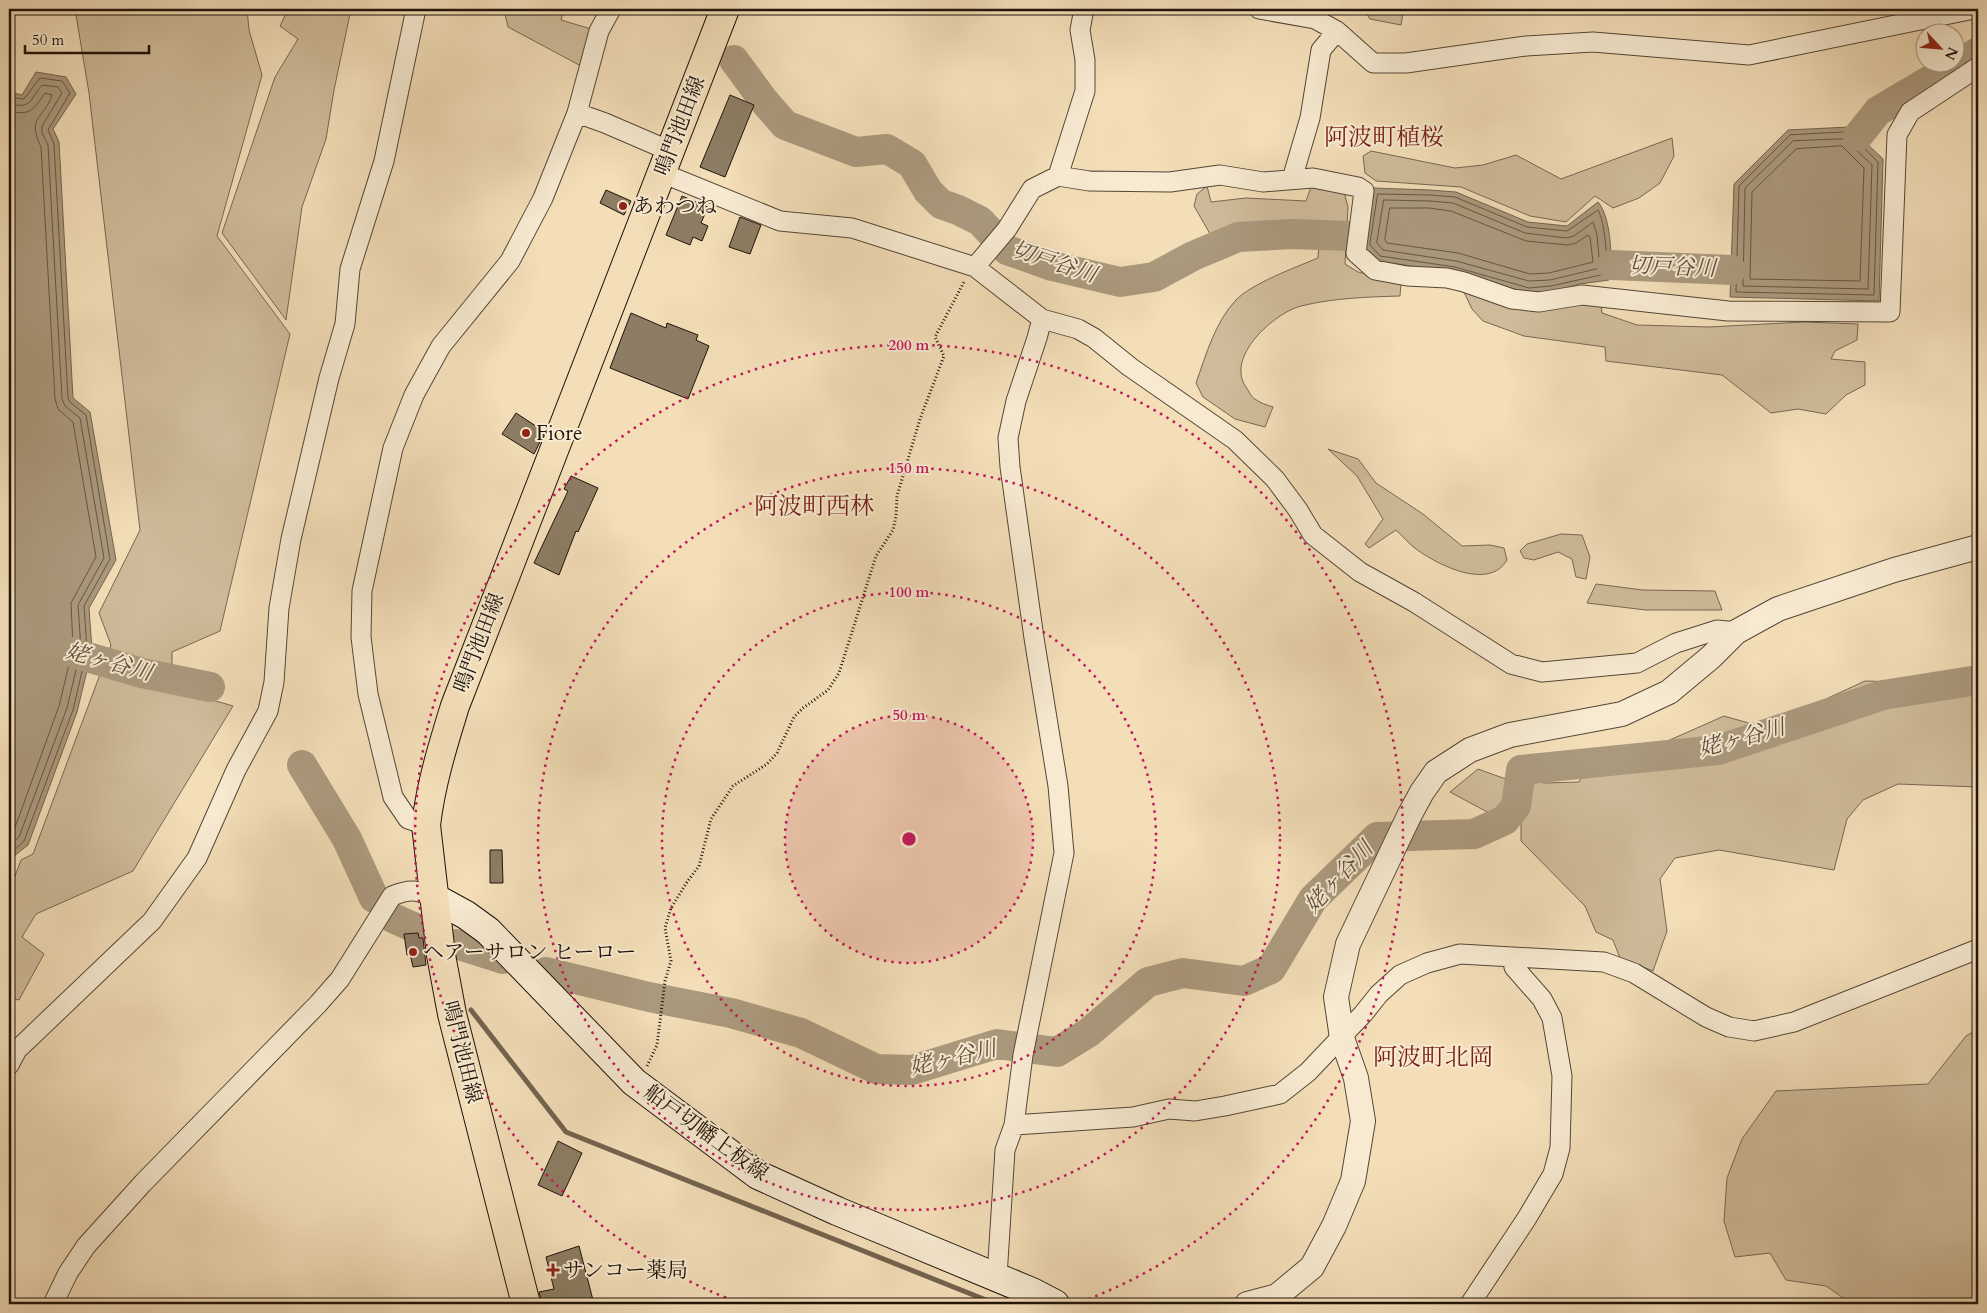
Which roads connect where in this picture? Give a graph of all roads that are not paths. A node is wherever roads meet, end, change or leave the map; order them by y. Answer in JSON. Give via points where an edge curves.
{"nodes":[{"id":1,"x":416,"y":9,"type":"edge"},
{"id":2,"x":611,"y":9,"type":"edge"},
{"id":3,"x":725,"y":9,"type":"edge"},
{"id":4,"x":1084,"y":9,"type":"edge"},
{"id":5,"x":1259,"y":9,"type":"edge"},
{"id":6,"x":1974,"y":9,"type":"edge"},
{"id":7,"x":1337,"y":31,"type":"junction"},
{"id":8,"x":1978,"y":67,"type":"edge"},
{"id":9,"x":577,"y":113,"type":"junction"},
{"id":10,"x":666,"y":162,"type":"junction"},
{"id":11,"x":1058,"y":176,"type":"junction"},
{"id":12,"x":1292,"y":179,"type":"junction"},
{"id":13,"x":975,"y":267,"type":"junction"},
{"id":14,"x":1042,"y":319,"type":"junction"},
{"id":15,"x":1978,"y":547,"type":"edge"},
{"id":16,"x":1736,"y":632,"type":"junction"},
{"id":17,"x":426,"y":824,"type":"junction"},
{"id":18,"x":435,"y":898,"type":"junction"},
{"id":19,"x":1978,"y":949,"type":"edge"},
{"id":20,"x":1512,"y":958,"type":"junction"},
{"id":21,"x":1342,"y":1038,"type":"junction"},
{"id":22,"x":9,"y":1065,"type":"edge"},
{"id":23,"x":1014,"y":1125,"type":"junction"},
{"id":24,"x":997,"y":1277,"type":"junction"},
{"id":25,"x":53,"y":1304,"type":"edge"},
{"id":26,"x":526,"y":1304,"type":"edge"},
{"id":27,"x":1056,"y":1304,"type":"edge"},
{"id":28,"x":1246,"y":1304,"type":"edge"},
{"id":29,"x":1470,"y":1304,"type":"edge"}],
"edges":[{"from":1,"to":22,"type":"street","via":[[384,161],[350,269],[345,324],[291,539],[279,608],[274,682],[268,711],[236,770],[197,858],[152,921],[17,1050]]},
{"from":2,"to":9,"type":"street","via":[[600,31]]},
{"from":3,"to":10,"type":"main road","name":"鳴門池田線"},
{"from":4,"to":11,"type":"street","via":[[1080,30],[1085,60],[1085,91]]},
{"from":5,"to":7,"type":"street","via":[[1315,19]]},
{"from":6,"to":7,"type":"street","via":[[1750,55],[1593,42],[1526,46],[1406,63],[1374,63]]},
{"from":7,"to":12,"type":"street","via":[[1320,50],[1310,118]]},
{"from":8,"to":12,"type":"street","via":[[1910,112],[1897,135],[1890,312],[1728,311],[1582,295],[1539,302],[1512,299],[1447,278],[1375,270],[1356,253],[1364,191],[1358,186],[1313,178]]},
{"from":9,"to":10,"type":"street","via":[[605,123]]},
{"from":9,"to":17,"type":"street","via":[[543,198],[510,261],[440,346],[414,395],[393,448],[364,581],[361,637],[368,694],[394,797],[408,819]]},
{"from":10,"to":13,"type":"street","via":[[780,221],[852,228]]},
{"from":10,"to":17,"type":"main road","name":"鳴門池田線","via":[[455,706],[434,775]]},
{"from":11,"to":12,"type":"street","via":[[1090,181],[1161,182],[1220,176],[1263,182]]},
{"from":11,"to":13,"type":"street","via":[[1032,189],[1007,229]]},
{"from":13,"to":14,"type":"street"},
{"from":14,"to":16,"type":"street","via":[[1078,329],[1094,338],[1235,440],[1275,479],[1313,535],[1360,572],[1511,664],[1542,672],[1637,663],[1676,643],[1708,632]]},
{"from":14,"to":23,"type":"street","via":[[1008,438],[1034,638],[1058,786],[1064,853],[1025,1048]]},
{"from":15,"to":16,"type":"street","via":[[1894,570],[1778,609]]},
{"from":16,"to":21,"type":"street","via":[[1670,692],[1622,714],[1510,735],[1470,750],[1436,772],[1409,816],[1348,944],[1336,997]]},
{"from":17,"to":18,"type":"main road","name":"鳴門池田線"},
{"from":18,"to":24,"type":"main road","name":"船戸切幡上板線","via":[[488,931],[634,1082],[758,1175]]},
{"from":18,"to":25,"type":"street","via":[[406,890],[392,896],[334,985],[86,1246]]},
{"from":18,"to":26,"type":"main road","name":"鳴門池田線","via":[[452,1014]]},
{"from":19,"to":20,"type":"street","via":[[1794,1022],[1754,1030],[1729,1027],[1706,1018],[1634,973],[1604,962]]},
{"from":20,"to":21,"type":"street","via":[[1460,954],[1400,974]]},
{"from":20,"to":29,"type":"street","via":[[1514,967],[1542,999],[1552,1018],[1562,1076],[1560,1148],[1553,1174]]},
{"from":21,"to":23,"type":"street","via":[[1280,1094],[1195,1110],[1169,1109],[1133,1117]]},
{"from":21,"to":28,"type":"street","via":[[1356,1078],[1363,1121],[1353,1180],[1312,1267],[1277,1296]]},
{"from":23,"to":24,"type":"street","via":[[1005,1150]]},
{"from":24,"to":27,"type":"main road","name":"船戸切幡上板線"}]}
